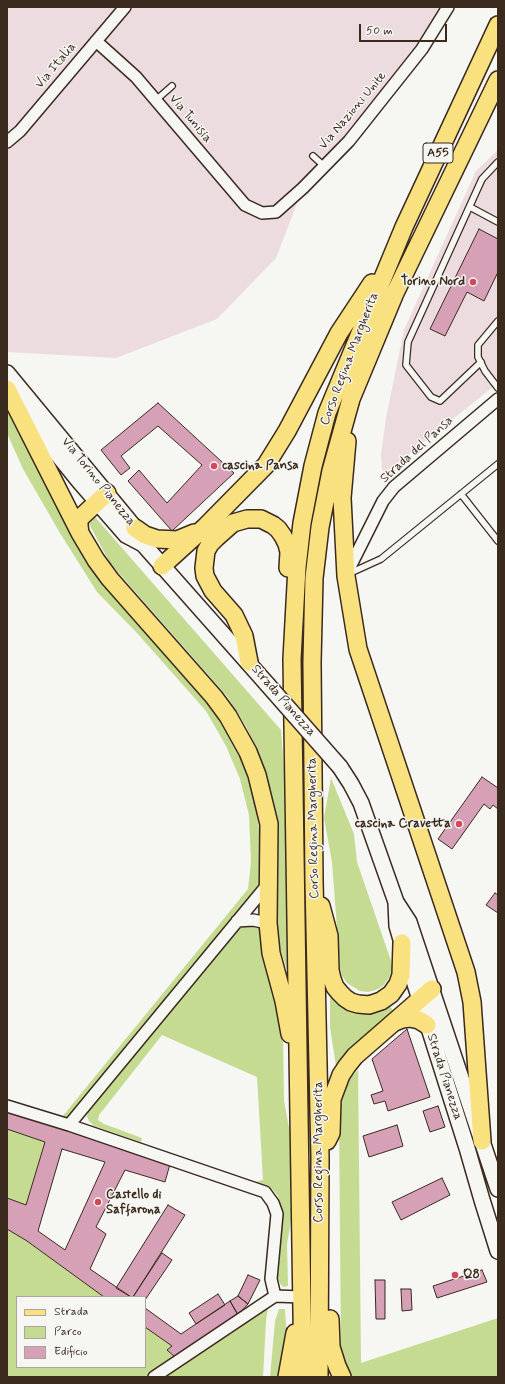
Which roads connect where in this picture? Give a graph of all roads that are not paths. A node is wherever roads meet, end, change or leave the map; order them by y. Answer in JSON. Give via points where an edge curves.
{"nodes":[{"id":1,"x":125,"y":7,"type":"edge"},
{"id":2,"x":448,"y":7,"type":"edge"},
{"id":3,"x":498,"y":25,"type":"edge"},
{"id":4,"x":96,"y":40,"type":"junction"},
{"id":5,"x":498,"y":80,"type":"edge"},
{"id":6,"x":172,"y":86,"type":"dead end"},
{"id":7,"x":156,"y":100,"type":"junction"},
{"id":8,"x":7,"y":142,"type":"edge"},
{"id":9,"x":313,"y":156,"type":"dead end"},
{"id":10,"x":498,"y":162,"type":"edge"},
{"id":11,"x":324,"y":166,"type":"junction"},
{"id":12,"x":470,"y":207,"type":"junction"},
{"id":13,"x":262,"y":213,"type":"joint"},
{"id":14,"x":498,"y":222,"type":"edge"},
{"id":15,"x":395,"y":248,"type":"junction"},
{"id":16,"x":498,"y":321,"type":"edge"},
{"id":17,"x":481,"y":362,"type":"junction"},
{"id":18,"x":7,"y":373,"type":"edge"},
{"id":19,"x":498,"y":388,"type":"edge"},
{"id":20,"x":7,"y":389,"type":"edge"},
{"id":21,"x":351,"y":399,"type":"junction"},
{"id":22,"x":498,"y":399,"type":"edge"},
{"id":23,"x":498,"y":464,"type":"edge"},
{"id":24,"x":461,"y":494,"type":"junction"},
{"id":25,"x":102,"y":498,"type":"junction"},
{"id":26,"x":205,"y":527,"type":"junction"},
{"id":27,"x":135,"y":528,"type":"junction"},
{"id":28,"x":80,"y":533,"type":"junction"},
{"id":29,"x":498,"y":541,"type":"edge"},
{"id":30,"x":143,"y":544,"type":"junction"},
{"id":31,"x":162,"y":566,"type":"junction"},
{"id":32,"x":346,"y":576,"type":"junction"},
{"id":33,"x":292,"y":659,"type":"junction"},
{"id":34,"x":249,"y":662,"type":"junction"},
{"id":35,"x":314,"y":880,"type":"junction"},
{"id":36,"x":268,"y":884,"type":"junction"},
{"id":37,"x":396,"y":902,"type":"junction"},
{"id":38,"x":237,"y":922,"type":"junction"},
{"id":39,"x":268,"y":923,"type":"junction"},
{"id":40,"x":402,"y":943,"type":"junction"},
{"id":41,"x":425,"y":994,"type":"junction"},
{"id":42,"x":395,"y":1022,"type":"junction"},
{"id":43,"x":427,"y":1025,"type":"junction"},
{"id":44,"x":299,"y":1077,"type":"junction"},
{"id":45,"x":452,"y":1102,"type":"junction"},
{"id":46,"x":474,"y":1103,"type":"junction"},
{"id":47,"x":7,"y":1106,"type":"edge"},
{"id":48,"x":70,"y":1125,"type":"junction"},
{"id":49,"x":482,"y":1141,"type":"joint"},
{"id":50,"x":320,"y":1157,"type":"junction"},
{"id":51,"x":498,"y":1189,"type":"edge"},
{"id":52,"x":498,"y":1251,"type":"edge"},
{"id":53,"x":320,"y":1268,"type":"junction"},
{"id":54,"x":275,"y":1296,"type":"junction"},
{"id":55,"x":302,"y":1297,"type":"junction"},
{"id":56,"x":154,"y":1377,"type":"edge"},
{"id":57,"x":287,"y":1377,"type":"edge"},
{"id":58,"x":303,"y":1377,"type":"edge"},
{"id":59,"x":319,"y":1377,"type":"edge"},
{"id":60,"x":342,"y":1377,"type":"edge"}],
"edges":[{"from":1,"to":4,"type":"street","name":"Via Italia"},
{"from":2,"to":11,"type":"street","name":"Via Nazioni Unite","via":[[422,48],[349,141]]},
{"from":3,"to":15,"type":"main road","number":"A55"},
{"from":4,"to":7,"type":"street","name":"Via Tunisia","via":[[136,77]]},
{"from":4,"to":8,"type":"street","name":"Via Italia","via":[[20,131]]},
{"from":5,"to":21,"type":"main road","name":"Corso Regina Margherita","number":"A55","via":[[395,293]]},
{"from":6,"to":7,"type":"lane"},
{"from":7,"to":13,"type":"street","name":"Via Tunisia","via":[[245,206]]},
{"from":9,"to":11,"type":"lane"},
{"from":10,"to":12,"type":"lane","via":[[482,180]]},
{"from":11,"to":13,"type":"street","name":"Via Nazioni Unite","via":[[276,212]]},
{"from":12,"to":14,"type":"lane"},
{"from":12,"to":17,"type":"lane","via":[[408,342],[406,365],[431,397],[440,401]]},
{"from":15,"to":26,"type":"main road","via":[[339,333],[266,465]]},
{"from":15,"to":33,"type":"main road","name":"Corso Regina Margherita","number":"A55","via":[[327,413],[313,466],[297,567]]},
{"from":16,"to":17,"type":"lane","via":[[478,344]]},
{"from":17,"to":19,"type":"lane"},
{"from":18,"to":25,"type":"main road","name":"Via Torino Pianezza"},
{"from":20,"to":25,"type":"main road","name":"Via Torino Pianezza","via":[[30,421]]},
{"from":20,"to":28,"type":"main road"},
{"from":21,"to":32,"type":"main road","via":[[342,498]]},
{"from":21,"to":35,"type":"main road","name":"Corso Regina Margherita","via":[[331,471],[320,527],[314,578]]},
{"from":22,"to":32,"type":"street","name":"Strada del Pansa","via":[[394,487],[383,501]]},
{"from":23,"to":24,"type":"lane"},
{"from":24,"to":29,"type":"lane"},
{"from":24,"to":32,"type":"lane","via":[[381,559]]},
{"from":25,"to":27,"type":"main road","name":"Via Torino Pianezza"},
{"from":25,"to":28,"type":"main road","via":[[79,520]]},
{"from":25,"to":30,"type":"main road","name":"Via Torino Pianezza","via":[[126,535]]},
{"from":26,"to":27,"type":"main road","via":[[177,540],[158,539],[145,535]]},
{"from":26,"to":31,"type":"main road"},
{"from":27,"to":30,"type":"main road","name":"Via Torino Pianezza"},
{"from":28,"to":36,"type":"main road","via":[[110,579],[210,692],[238,733],[257,775],[269,824]]},
{"from":30,"to":31,"type":"main road","name":"Strada Pianezza"},
{"from":31,"to":34,"type":"main road","name":"Strada Pianezza"},
{"from":32,"to":46,"type":"main road","via":[[358,649],[466,972],[472,1002]]},
{"from":33,"to":34,"type":"main road","via":[[283,625],[289,560],[287,544],[273,525],[261,519],[246,518],[233,523],[210,544],[204,568],[208,584],[234,615],[244,636]]},
{"from":33,"to":44,"type":"main road","name":"Corso Regina Margherita"},
{"from":34,"to":37,"type":"main road","name":"Strada Pianezza","bridge":true,"via":[[340,767],[351,784],[369,825]]},
{"from":35,"to":40,"type":"main road","via":[[329,936],[332,979],[335,987],[345,998],[358,1004],[369,1005],[391,994],[401,975]]},
{"from":35,"to":50,"type":"main road","name":"Corso Regina Margherita"},
{"from":36,"to":38,"type":"street"},
{"from":36,"to":39,"type":"main road"},
{"from":37,"to":40,"type":"main road","name":"Strada Pianezza","via":[[397,926]]},
{"from":37,"to":41,"type":"main road","name":"Strada Pianezza","via":[[409,922]]},
{"from":38,"to":39,"type":"street","via":[[253,920]]},
{"from":38,"to":48,"type":"street"},
{"from":39,"to":44,"type":"main road","via":[[270,953],[284,1001]]},
{"from":40,"to":41,"type":"main road","name":"Strada Pianezza"},
{"from":41,"to":42,"type":"main road"},
{"from":41,"to":43,"type":"main road","name":"Strada Pianezza"},
{"from":41,"to":46,"type":"main road","name":"Strada Pianezza"},
{"from":42,"to":43,"type":"main road","via":[[402,1018],[410,1018]]},
{"from":42,"to":50,"type":"main road","via":[[355,1056],[341,1075],[332,1099],[331,1133]]},
{"from":43,"to":45,"type":"main road","name":"Strada Pianezza"},
{"from":44,"to":55,"type":"main road","name":"Corso Regina Margherita"},
{"from":45,"to":46,"type":"main road","via":[[464,1108]]},
{"from":45,"to":52,"type":"main road","name":"Strada Pianezza"},
{"from":46,"to":49,"type":"main road"},
{"from":47,"to":48,"type":"street"},
{"from":48,"to":54,"type":"street","via":[[265,1192],[273,1202],[277,1214],[272,1279]]},
{"from":49,"to":51,"type":"main road"},
{"from":50,"to":53,"type":"main road","name":"Corso Regina Margherita"},
{"from":53,"to":59,"type":"main road","name":"Corso Regina Margherita"},
{"from":53,"to":60,"type":"main road","via":[[330,1312],[331,1348]]},
{"from":54,"to":55,"type":"street"},
{"from":54,"to":56,"type":"street"},
{"from":55,"to":57,"type":"main road"},
{"from":55,"to":58,"type":"main road","name":"Corso Regina Margherita"}]}
